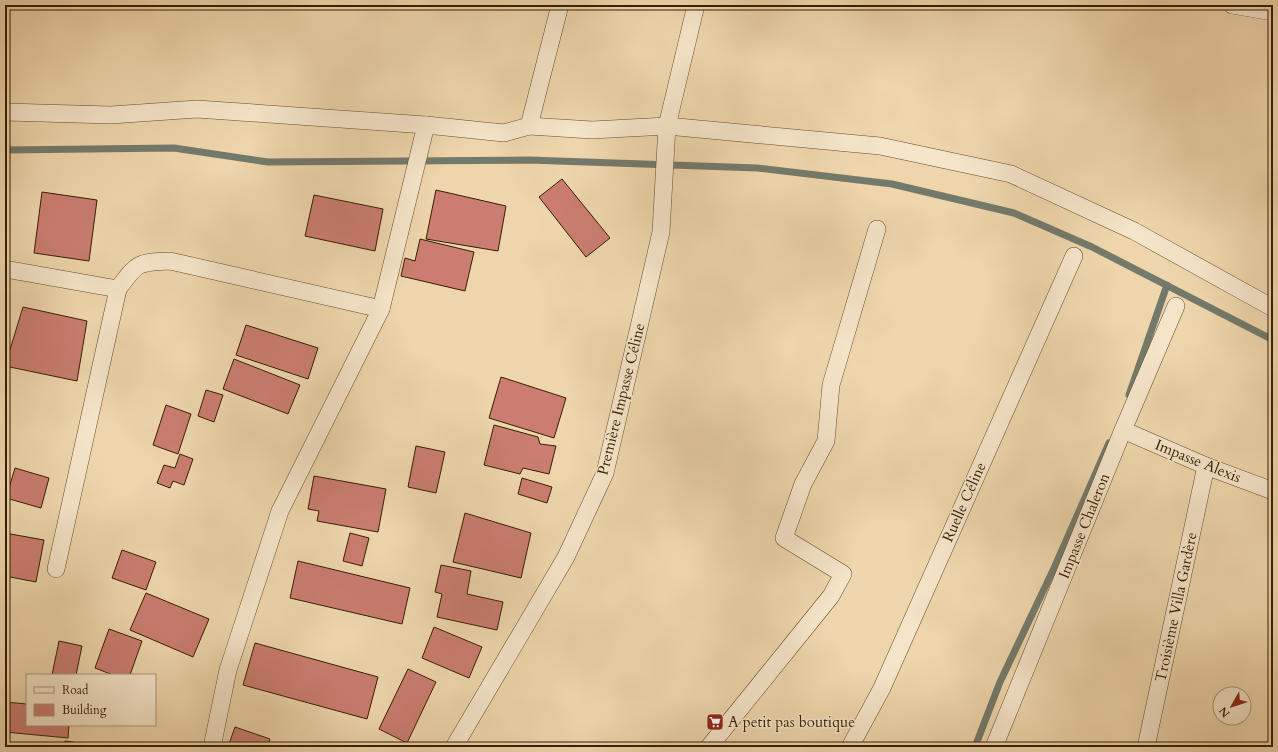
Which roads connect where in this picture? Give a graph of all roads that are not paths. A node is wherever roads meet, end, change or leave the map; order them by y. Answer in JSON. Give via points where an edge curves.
{"nodes":[{"id":1,"x":560,"y":5,"type":"edge"},
{"id":2,"x":696,"y":5,"type":"edge"},
{"id":3,"x":1232,"y":5,"type":"edge"},
{"id":4,"x":1273,"y":12,"type":"edge"},
{"id":5,"x":5,"y":112,"type":"edge"},
{"id":6,"x":426,"y":125,"type":"junction"},
{"id":7,"x":529,"y":126,"type":"junction"},
{"id":8,"x":667,"y":126,"type":"junction"},
{"id":9,"x":877,"y":229,"type":"dead end"},
{"id":10,"x":1074,"y":256,"type":"dead end"},
{"id":11,"x":5,"y":269,"type":"edge"},
{"id":12,"x":118,"y":289,"type":"junction"},
{"id":13,"x":1176,"y":306,"type":"dead end"},
{"id":14,"x":1273,"y":308,"type":"edge"},
{"id":15,"x":381,"y":309,"type":"junction"},
{"id":16,"x":1123,"y":430,"type":"junction"},
{"id":17,"x":1206,"y":466,"type":"junction"},
{"id":18,"x":1273,"y":491,"type":"edge"},
{"id":19,"x":56,"y":569,"type":"dead end"},
{"id":20,"x":212,"y":747,"type":"edge"},
{"id":21,"x":454,"y":747,"type":"edge"},
{"id":22,"x":709,"y":747,"type":"edge"},
{"id":23,"x":850,"y":747,"type":"edge"},
{"id":24,"x":994,"y":747,"type":"edge"},
{"id":25,"x":1146,"y":747,"type":"edge"}],
"edges":[{"from":1,"to":7,"type":"street"},
{"from":2,"to":8,"type":"street","name":"Première Impasse Céline"},
{"from":3,"to":4,"type":"street"},
{"from":5,"to":6,"type":"street","via":[[111,115],[197,109]]},
{"from":6,"to":7,"type":"street","via":[[504,133]]},
{"from":6,"to":15,"type":"street"},
{"from":7,"to":8,"type":"street","via":[[592,130]]},
{"from":8,"to":14,"type":"street","via":[[880,146],[1012,174],[1134,231]]},
{"from":8,"to":21,"type":"street","name":"Première Impasse Céline","via":[[661,232],[605,473],[566,556]]},
{"from":9,"to":22,"type":"street","via":[[832,385],[826,441],[803,484],[784,538],[843,574],[831,596]]},
{"from":10,"to":23,"type":"street","name":"Ruelle Céline","via":[[882,688]]},
{"from":11,"to":12,"type":"street"},
{"from":12,"to":15,"type":"street","via":[[135,266],[170,261]]},
{"from":12,"to":19,"type":"street"},
{"from":13,"to":16,"type":"street","name":"Impasse Chaleron"},
{"from":15,"to":20,"type":"street","via":[[280,511],[228,670]]},
{"from":16,"to":17,"type":"street","name":"Impasse Alexis"},
{"from":16,"to":24,"type":"street","name":"Impasse Chaleron"},
{"from":17,"to":18,"type":"street","name":"Impasse Alexis"},
{"from":17,"to":25,"type":"street","name":"Troisième Villa Gardère"}]}
